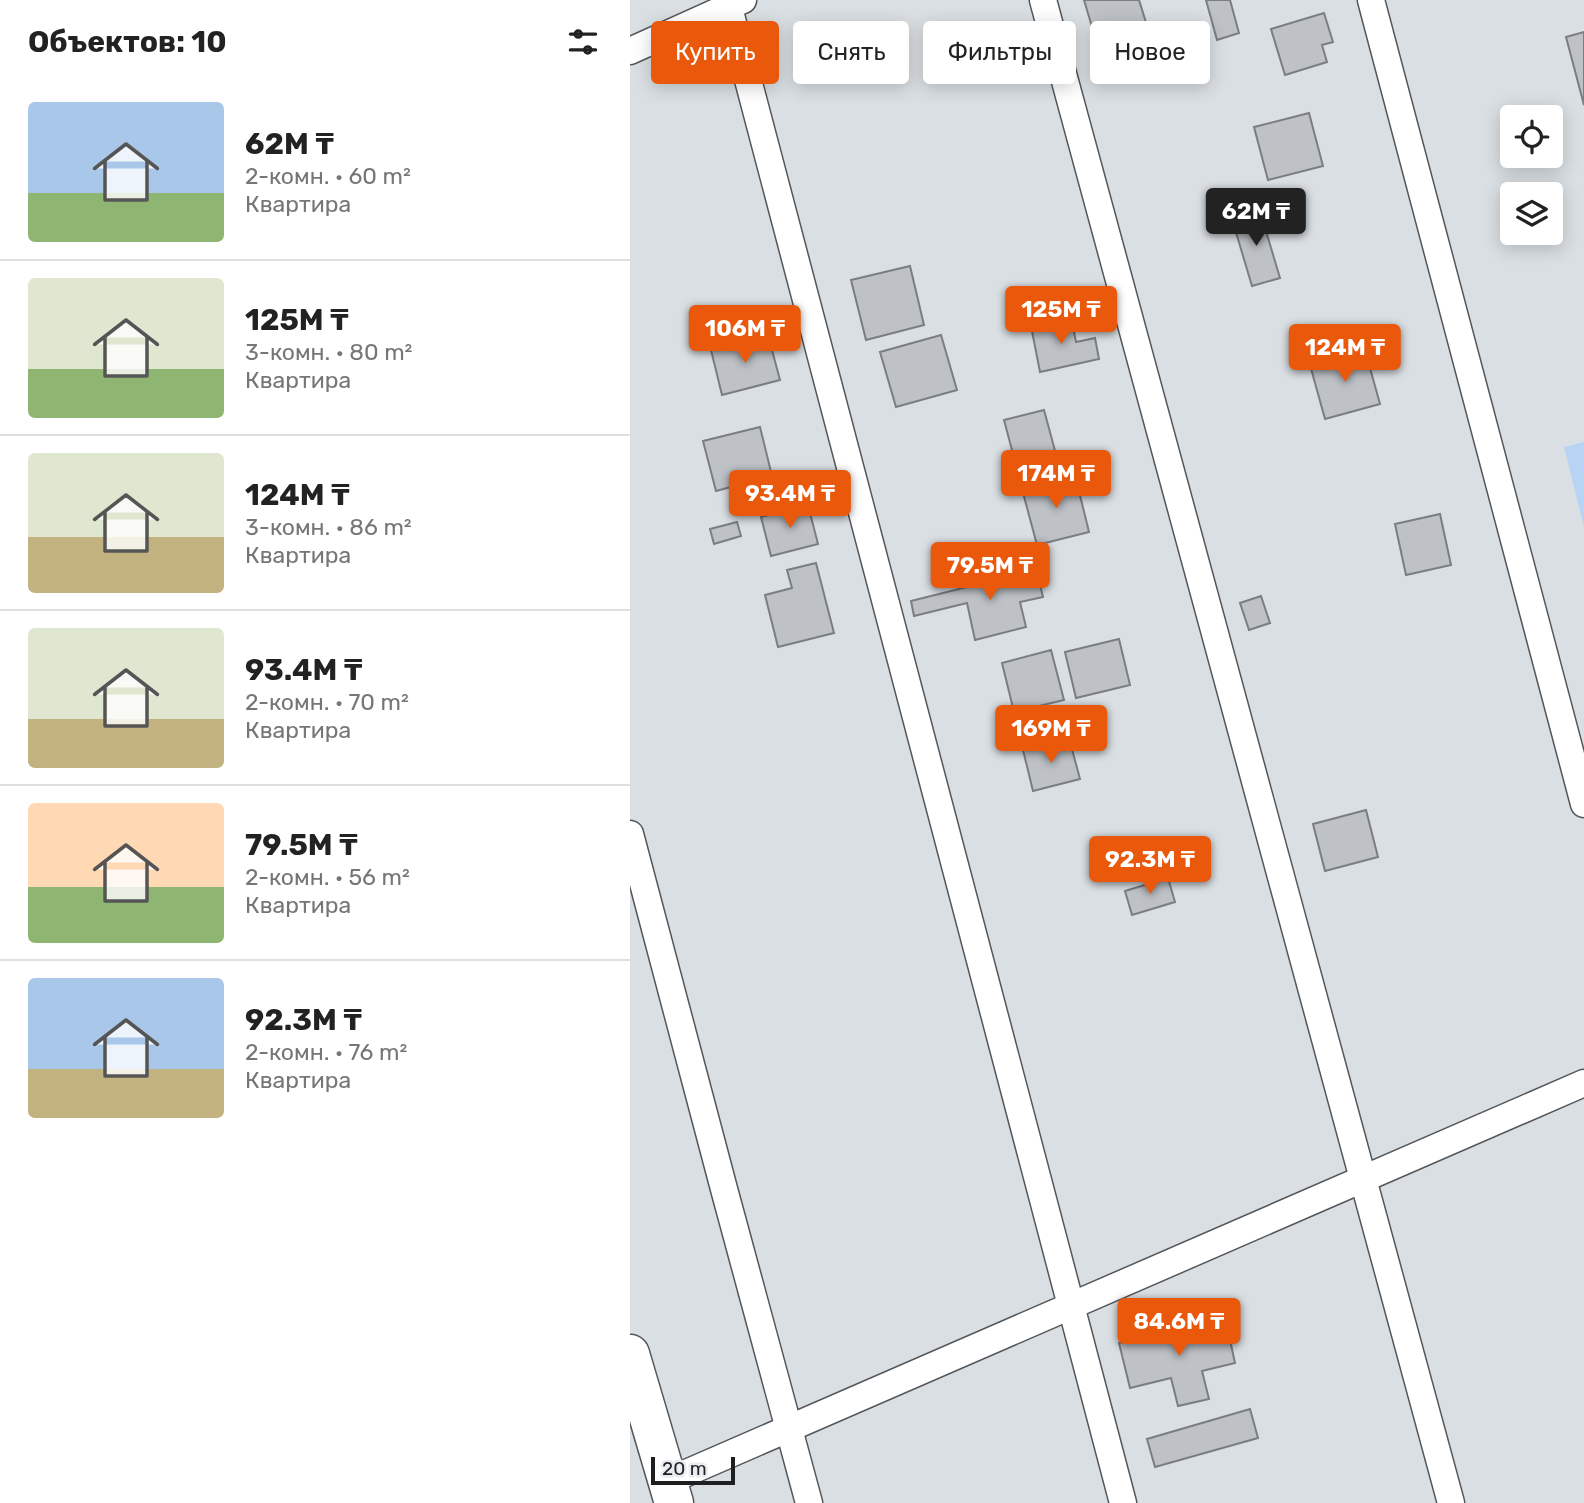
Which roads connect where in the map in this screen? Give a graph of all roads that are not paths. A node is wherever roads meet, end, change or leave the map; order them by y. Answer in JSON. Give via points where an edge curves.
{"nodes":[{"id":1,"x":1043,"y":0,"type":"edge"},
{"id":2,"x":1371,"y":0,"type":"edge"},
{"id":3,"x":733,"y":2,"type":"edge"},
{"id":4,"x":630,"y":51,"type":"edge"},
{"id":5,"x":1584,"y":804,"type":"edge"},
{"id":6,"x":630,"y":834,"type":"edge"},
{"id":7,"x":1584,"y":1083,"type":"edge"},
{"id":8,"x":1363,"y":1179,"type":"junction"},
{"id":9,"x":1072,"y":1306,"type":"junction"},
{"id":10,"x":630,"y":1354,"type":"edge"},
{"id":11,"x":789,"y":1429,"type":"junction"},
{"id":12,"x":671,"y":1492,"type":"edge"},
{"id":13,"x":809,"y":1503,"type":"edge"},
{"id":14,"x":1123,"y":1503,"type":"edge"},
{"id":15,"x":1451,"y":1503,"type":"edge"}],
"edges":[{"from":1,"to":8,"type":"street"},
{"from":2,"to":5,"type":"street"},
{"from":3,"to":4,"type":"street"},
{"from":3,"to":9,"type":"street"},
{"from":6,"to":11,"type":"street"},
{"from":7,"to":8,"type":"street"},
{"from":8,"to":9,"type":"street"},
{"from":8,"to":15,"type":"street"},
{"from":9,"to":11,"type":"street"},
{"from":9,"to":14,"type":"street"},
{"from":10,"to":12,"type":"street"},
{"from":11,"to":12,"type":"street"},
{"from":11,"to":13,"type":"street"}]}
